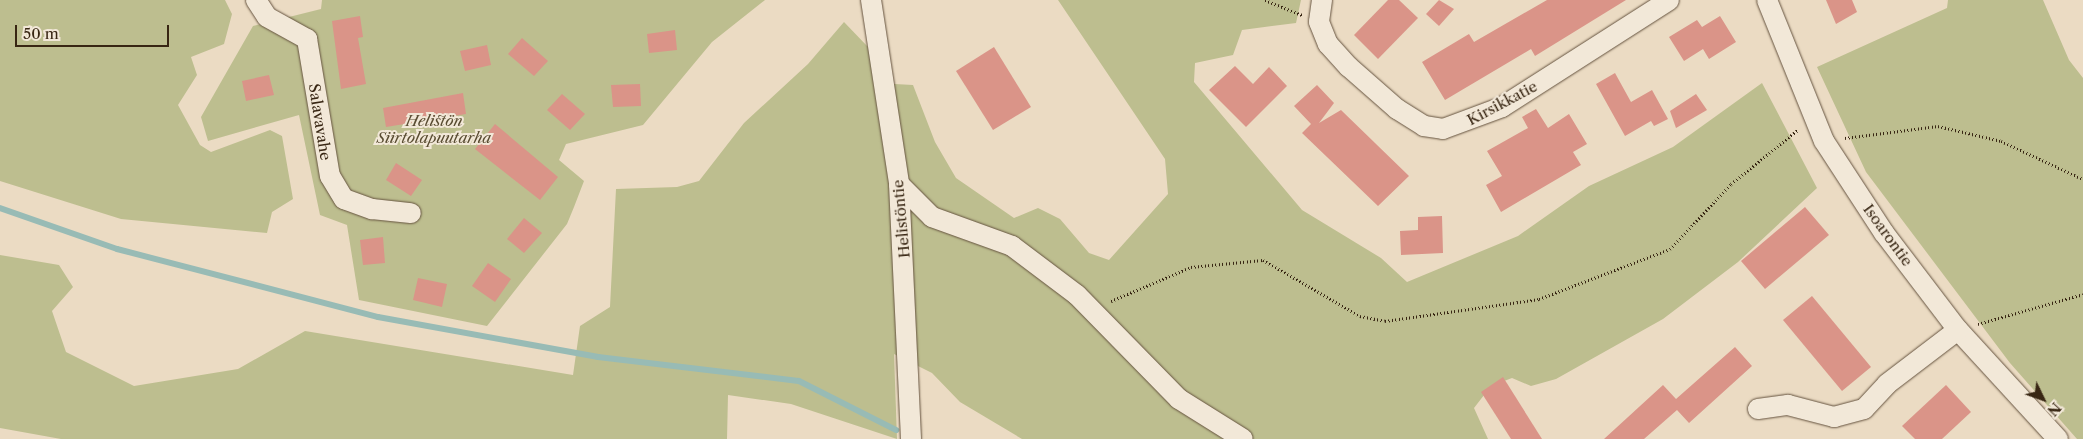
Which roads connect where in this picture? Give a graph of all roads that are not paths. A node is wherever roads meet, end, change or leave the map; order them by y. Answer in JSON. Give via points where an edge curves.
{"nodes":[{"id":1,"x":256,"y":0,"type":"edge"},
{"id":2,"x":871,"y":0,"type":"edge"},
{"id":3,"x":1322,"y":0,"type":"edge"},
{"id":4,"x":1669,"y":0,"type":"edge"},
{"id":5,"x":1767,"y":0,"type":"edge"},
{"id":6,"x":899,"y":184,"type":"junction"},
{"id":7,"x":411,"y":213,"type":"dead end"},
{"id":8,"x":1958,"y":330,"type":"junction"},
{"id":9,"x":1758,"y":409,"type":"dead end"},
{"id":10,"x":911,"y":439,"type":"edge"},
{"id":11,"x":1243,"y":439,"type":"edge"},
{"id":12,"x":2058,"y":439,"type":"edge"}],
"edges":[{"from":1,"to":7,"type":"street","name":"Salavavahe","via":[[268,17],[307,39],[330,176],[344,199],[372,209]]},
{"from":2,"to":6,"type":"street","name":"Helistöntie"},
{"from":3,"to":4,"type":"street","name":"Kirsikkatie","via":[[1318,22],[1328,44],[1348,67],[1397,109],[1424,126],[1442,129],[1502,107]]},
{"from":5,"to":8,"type":"street","name":"Isoarontie","via":[[1824,141],[1884,233]]},
{"from":6,"to":10,"type":"street","name":"Helistöntie"},
{"from":6,"to":11,"type":"street","via":[[932,217],[1012,246],[1091,309],[1179,399]]},
{"from":8,"to":9,"type":"street","via":[[1887,384],[1864,409],[1834,417],[1788,405]]},
{"from":8,"to":12,"type":"street","name":"Isoarontie"}]}
